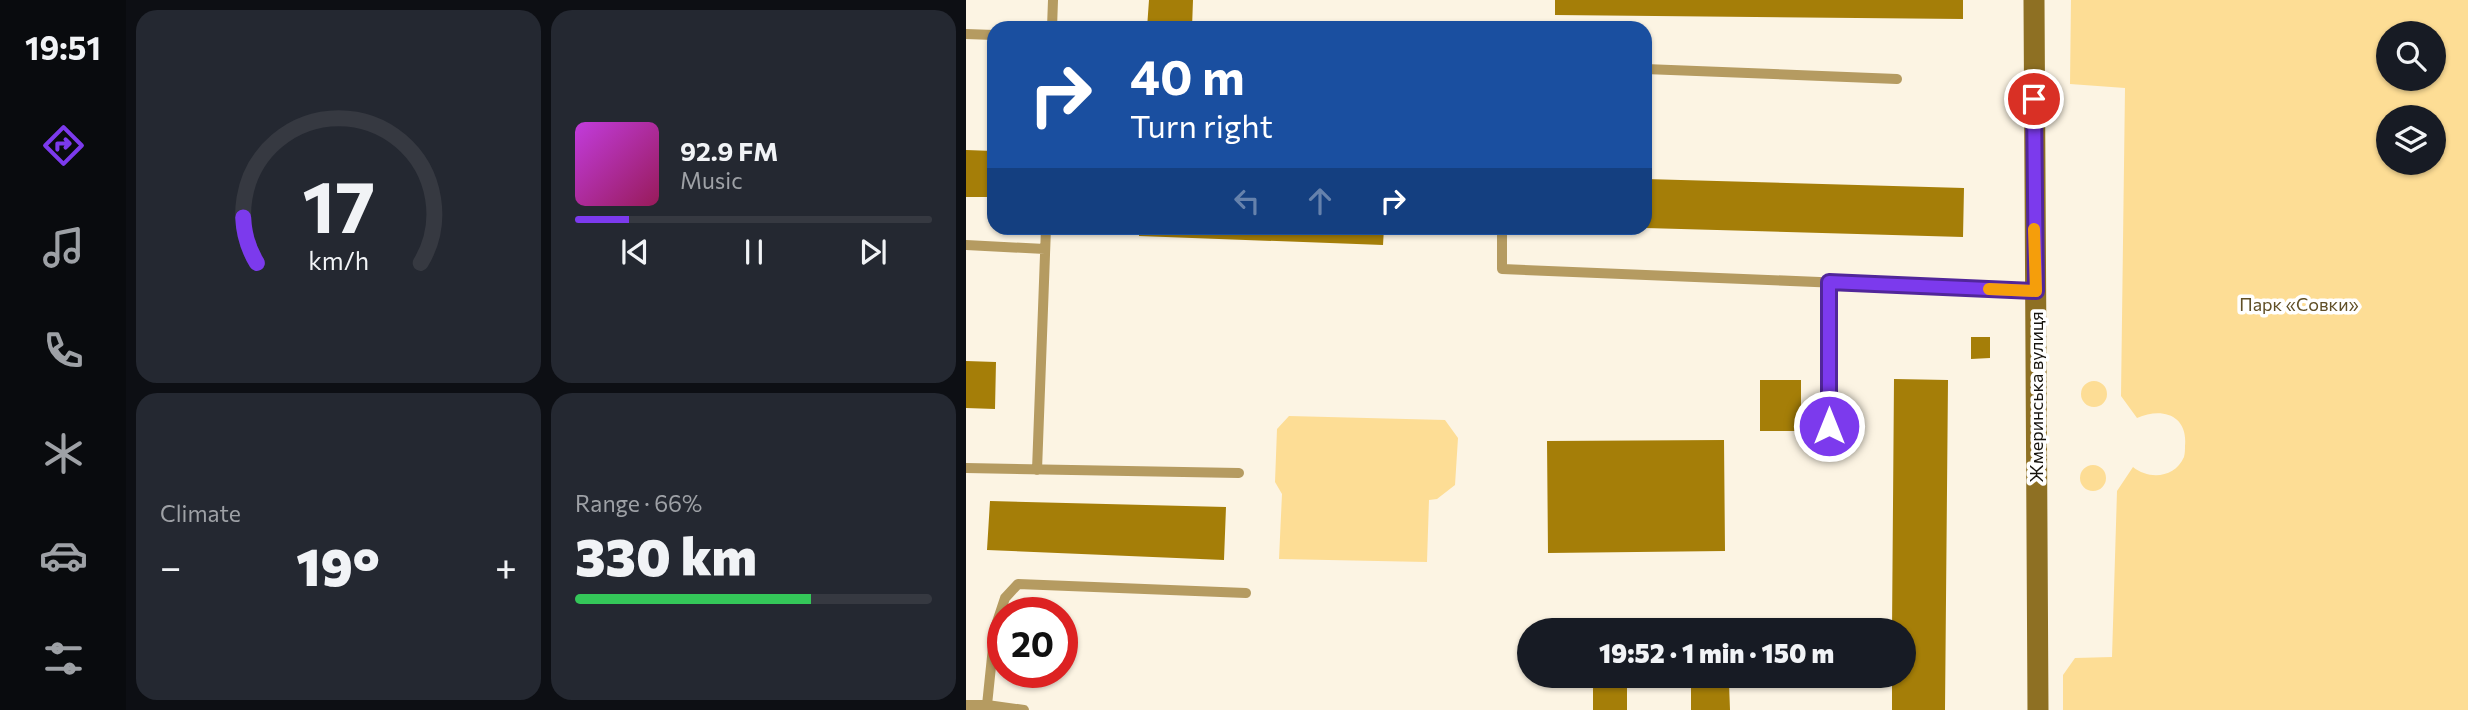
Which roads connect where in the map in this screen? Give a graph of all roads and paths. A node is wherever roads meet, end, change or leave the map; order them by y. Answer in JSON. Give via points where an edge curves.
{"nodes":[{"id":1,"x":1053,"y":0,"type":"edge"},
{"id":2,"x":2034,"y":0,"type":"edge"},
{"id":3,"x":1052,"y":21,"type":"edge"},
{"id":4,"x":966,"y":34,"type":"edge"},
{"id":5,"x":987,"y":35,"type":"edge"},
{"id":6,"x":1652,"y":69,"type":"edge"},
{"id":7,"x":1897,"y":79,"type":"dead end"},
{"id":8,"x":1046,"y":235,"type":"edge"},
{"id":9,"x":1503,"y":235,"type":"edge"},
{"id":10,"x":966,"y":246,"type":"edge"},
{"id":11,"x":1045,"y":249,"type":"junction"},
{"id":12,"x":1829,"y":282,"type":"junction"},
{"id":13,"x":2036,"y":291,"type":"junction"},
{"id":14,"x":1829,"y":426,"type":"dead end"},
{"id":15,"x":966,"y":468,"type":"edge"},
{"id":16,"x":1037,"y":470,"type":"junction"},
{"id":17,"x":1239,"y":473,"type":"dead end"},
{"id":18,"x":1246,"y":593,"type":"dead end"},
{"id":19,"x":966,"y":705,"type":"edge"},
{"id":20,"x":987,"y":707,"type":"edge"},
{"id":21,"x":1024,"y":710,"type":"edge"},
{"id":22,"x":2038,"y":710,"type":"edge"}],
"edges":[{"from":1,"to":3,"type":"lane"},
{"from":2,"to":13,"type":"main road","name":"Жмеринська вулиця"},
{"from":4,"to":5,"type":"lane"},
{"from":6,"to":7,"type":"lane"},
{"from":8,"to":11,"type":"lane"},
{"from":9,"to":12,"type":"lane","via":[[1502,269]]},
{"from":10,"to":11,"type":"lane"},
{"from":11,"to":16,"type":"lane"},
{"from":12,"to":13,"type":"lane"},
{"from":12,"to":14,"type":"lane"},
{"from":13,"to":22,"type":"main road","name":"Жмеринська вулиця"},
{"from":15,"to":16,"type":"lane"},
{"from":16,"to":17,"type":"lane"},
{"from":18,"to":20,"type":"lane","via":[[1018,584],[1004,598],[995,628]]},
{"from":19,"to":20,"type":"lane"},
{"from":20,"to":21,"type":"lane"}]}
